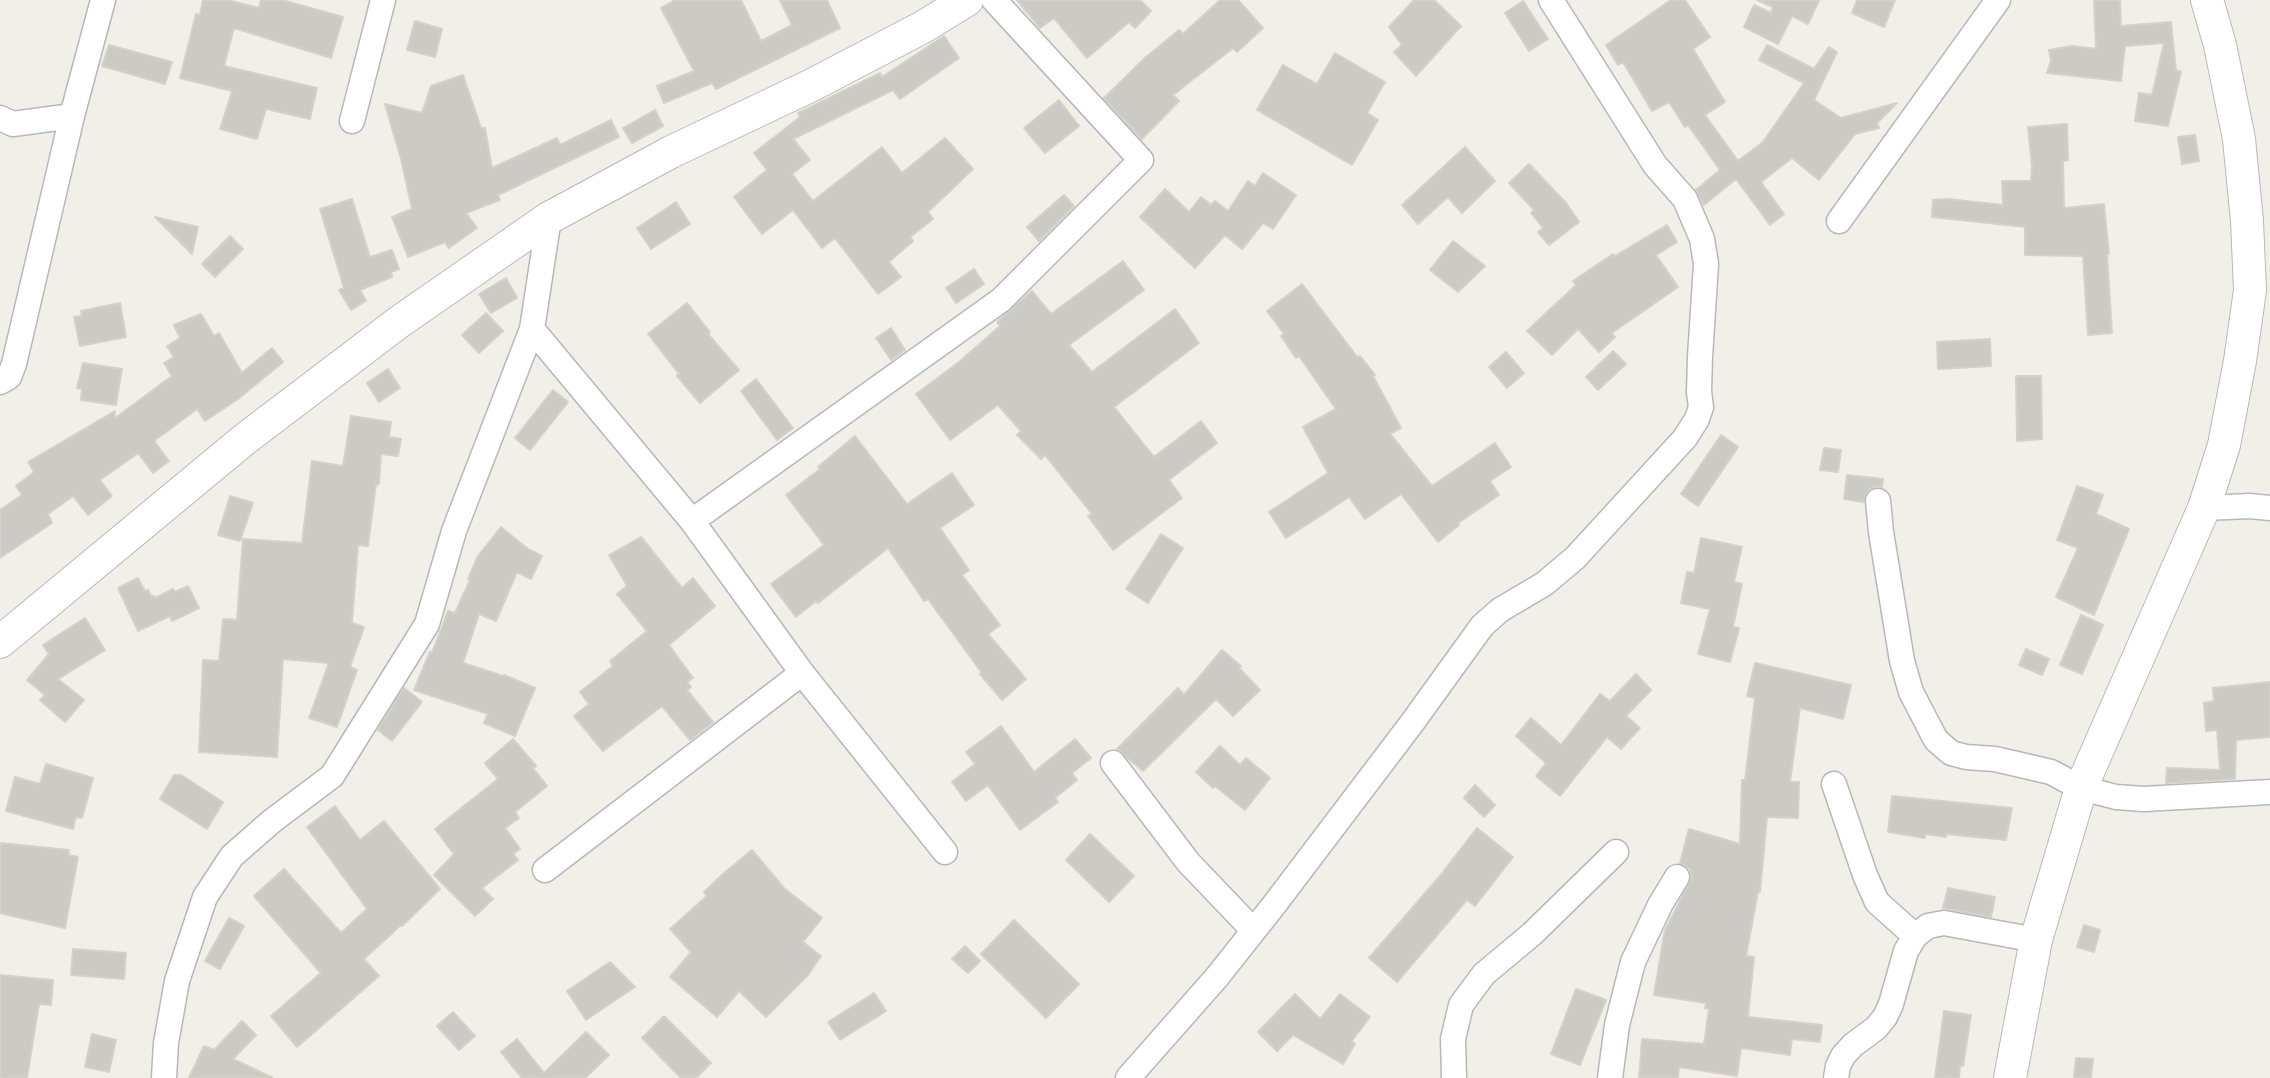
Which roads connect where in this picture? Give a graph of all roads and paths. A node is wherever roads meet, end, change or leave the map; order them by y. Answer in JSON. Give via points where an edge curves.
{"nodes":[{"id":1,"x":103,"y":0,"type":"edge"},
{"id":2,"x":383,"y":0,"type":"edge"},
{"id":3,"x":967,"y":0,"type":"edge"},
{"id":4,"x":994,"y":0,"type":"edge"},
{"id":5,"x":1551,"y":0,"type":"edge"},
{"id":6,"x":1998,"y":0,"type":"edge"},
{"id":7,"x":2207,"y":0,"type":"edge"},
{"id":8,"x":72,"y":116,"type":"junction"},
{"id":9,"x":0,"y":118,"type":"edge"},
{"id":10,"x":352,"y":121,"type":"dead end"},
{"id":11,"x":549,"y":218,"type":"junction"},
{"id":12,"x":1839,"y":221,"type":"dead end"},
{"id":13,"x":532,"y":329,"type":"junction"},
{"id":14,"x":0,"y":382,"type":"edge"},
{"id":15,"x":1878,"y":501,"type":"dead end"},
{"id":16,"x":2204,"y":508,"type":"junction"},
{"id":17,"x":2270,"y":508,"type":"edge"},
{"id":18,"x":692,"y":521,"type":"junction"},
{"id":19,"x":0,"y":642,"type":"edge"},
{"id":20,"x":802,"y":673,"type":"junction"},
{"id":21,"x":1113,"y":763,"type":"dead end"},
{"id":22,"x":1834,"y":784,"type":"dead end"},
{"id":23,"x":2081,"y":788,"type":"junction"},
{"id":24,"x":2270,"y":792,"type":"edge"},
{"id":25,"x":945,"y":852,"type":"dead end"},
{"id":26,"x":1616,"y":852,"type":"dead end"},
{"id":27,"x":545,"y":870,"type":"dead end"},
{"id":28,"x":1677,"y":877,"type":"dead end"},
{"id":29,"x":1253,"y":930,"type":"junction"},
{"id":30,"x":1915,"y":936,"type":"junction"},
{"id":31,"x":2036,"y":940,"type":"junction"},
{"id":32,"x":164,"y":1078,"type":"edge"},
{"id":33,"x":1128,"y":1078,"type":"edge"},
{"id":34,"x":1454,"y":1078,"type":"edge"},
{"id":35,"x":1610,"y":1078,"type":"edge"},
{"id":36,"x":1836,"y":1078,"type":"edge"},
{"id":37,"x":2010,"y":1078,"type":"edge"}],
"edges":[{"from":1,"to":8,"type":"street"},
{"from":2,"to":10,"type":"street"},
{"from":3,"to":11,"type":"street","via":[[812,85],[671,152]]},
{"from":4,"to":18,"type":"street","via":[[1141,160],[1001,300]]},
{"from":5,"to":29,"type":"street","via":[[1655,165],[1685,199],[1702,239],[1706,264],[1701,407],[1685,438],[1574,558],[1482,626]]},
{"from":6,"to":12,"type":"street"},
{"from":7,"to":16,"type":"street","via":[[2239,139],[2250,290],[2224,445]]},
{"from":8,"to":9,"type":"street","via":[[13,124]]},
{"from":8,"to":14,"type":"street","via":[[14,364],[9,377]]},
{"from":11,"to":13,"type":"street"},
{"from":11,"to":19,"type":"street","via":[[399,322],[245,439]]},
{"from":13,"to":18,"type":"street"},
{"from":13,"to":32,"type":"street","via":[[454,531],[427,624],[332,776],[233,856],[205,897],[177,981]]},
{"from":15,"to":23,"type":"street","via":[[1902,661],[1911,692],[1936,740],[1951,753],[2051,772]]},
{"from":16,"to":17,"type":"street"},
{"from":16,"to":23,"type":"street"},
{"from":18,"to":20,"type":"street"},
{"from":20,"to":25,"type":"street"},
{"from":20,"to":27,"type":"street"},
{"from":21,"to":29,"type":"street","via":[[1188,862]]},
{"from":22,"to":30,"type":"street","via":[[1877,902]]},
{"from":23,"to":24,"type":"street","via":[[2144,799]]},
{"from":23,"to":31,"type":"street"},
{"from":26,"to":34,"type":"street","via":[[1532,934],[1483,974],[1461,1005],[1453,1040]]},
{"from":28,"to":35,"type":"street","via":[[1633,962]]},
{"from":29,"to":33,"type":"street"},
{"from":30,"to":31,"type":"street","via":[[1928,926],[1944,923]]},
{"from":30,"to":36,"type":"street","via":[[1885,1017],[1843,1056]]},
{"from":31,"to":37,"type":"street"}]}
